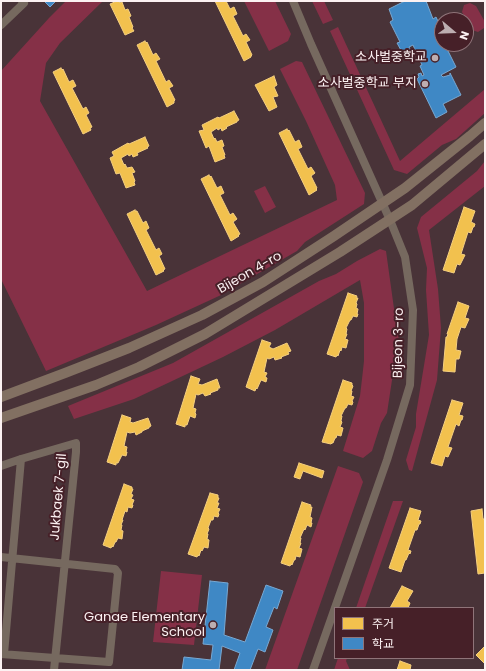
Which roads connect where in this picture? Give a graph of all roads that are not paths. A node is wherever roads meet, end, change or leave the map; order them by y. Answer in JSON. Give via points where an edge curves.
{"nodes":[{"id":1,"x":22,"y":1,"type":"edge"},
{"id":2,"x":293,"y":1,"type":"edge"},
{"id":3,"x":1,"y":25,"type":"edge"},
{"id":4,"x":485,"y":123,"type":"edge"},
{"id":5,"x":485,"y":144,"type":"edge"},
{"id":6,"x":382,"y":203,"type":"junction"},
{"id":7,"x":390,"y":220,"type":"junction"},
{"id":8,"x":1,"y":397,"type":"edge"},
{"id":9,"x":1,"y":418,"type":"edge"},
{"id":10,"x":21,"y":459,"type":"junction"},
{"id":11,"x":1,"y":466,"type":"edge"},
{"id":12,"x":1,"y":557,"type":"edge"},
{"id":13,"x":13,"y":558,"type":"junction"},
{"id":14,"x":65,"y":563,"type":"junction"},
{"id":15,"x":5,"y":603,"type":"edge"},
{"id":16,"x":335,"y":607,"type":"edge"},
{"id":17,"x":334,"y":610,"type":"edge"},
{"id":18,"x":2,"y":654,"type":"edge"},
{"id":19,"x":55,"y":658,"type":"junction"},
{"id":20,"x":54,"y":670,"type":"edge"},
{"id":21,"x":313,"y":670,"type":"edge"}],
"edges":[{"from":1,"to":3,"type":"street","via":[[24,3]]},
{"from":2,"to":6,"type":"street","name":"Bijeon 3-ro"},
{"from":4,"to":6,"type":"main road","name":"Bijeon 4-ro","via":[[405,188]]},
{"from":5,"to":7,"type":"main road","via":[[412,205]]},
{"from":6,"to":7,"type":"street","name":"Bijeon 3-ro"},
{"from":6,"to":8,"type":"main road","name":"Bijeon 4-ro","via":[[264,282],[202,315],[129,348]]},
{"from":7,"to":9,"type":"main road","via":[[205,334],[96,385]]},
{"from":7,"to":16,"type":"street","name":"Bijeon 3-ro","via":[[405,257],[413,310],[410,386]]},
{"from":10,"to":11,"type":"street","name":"Jukbaek 7-gil"},
{"from":10,"to":13,"type":"street"},
{"from":10,"to":14,"type":"street","name":"Jukbaek 7-gil","via":[[76,443]]},
{"from":12,"to":13,"type":"street"},
{"from":13,"to":14,"type":"street"},
{"from":13,"to":15,"type":"street"},
{"from":14,"to":19,"type":"street","name":"Jukbaek 7-gil"},
{"from":14,"to":19,"type":"street","via":[[115,569],[118,573],[110,662]]},
{"from":15,"to":18,"type":"street"},
{"from":17,"to":21,"type":"street","name":"Bijeon 3-ro"},
{"from":18,"to":19,"type":"street"},
{"from":19,"to":20,"type":"street","name":"Jukbaek 7-gil"}]}
